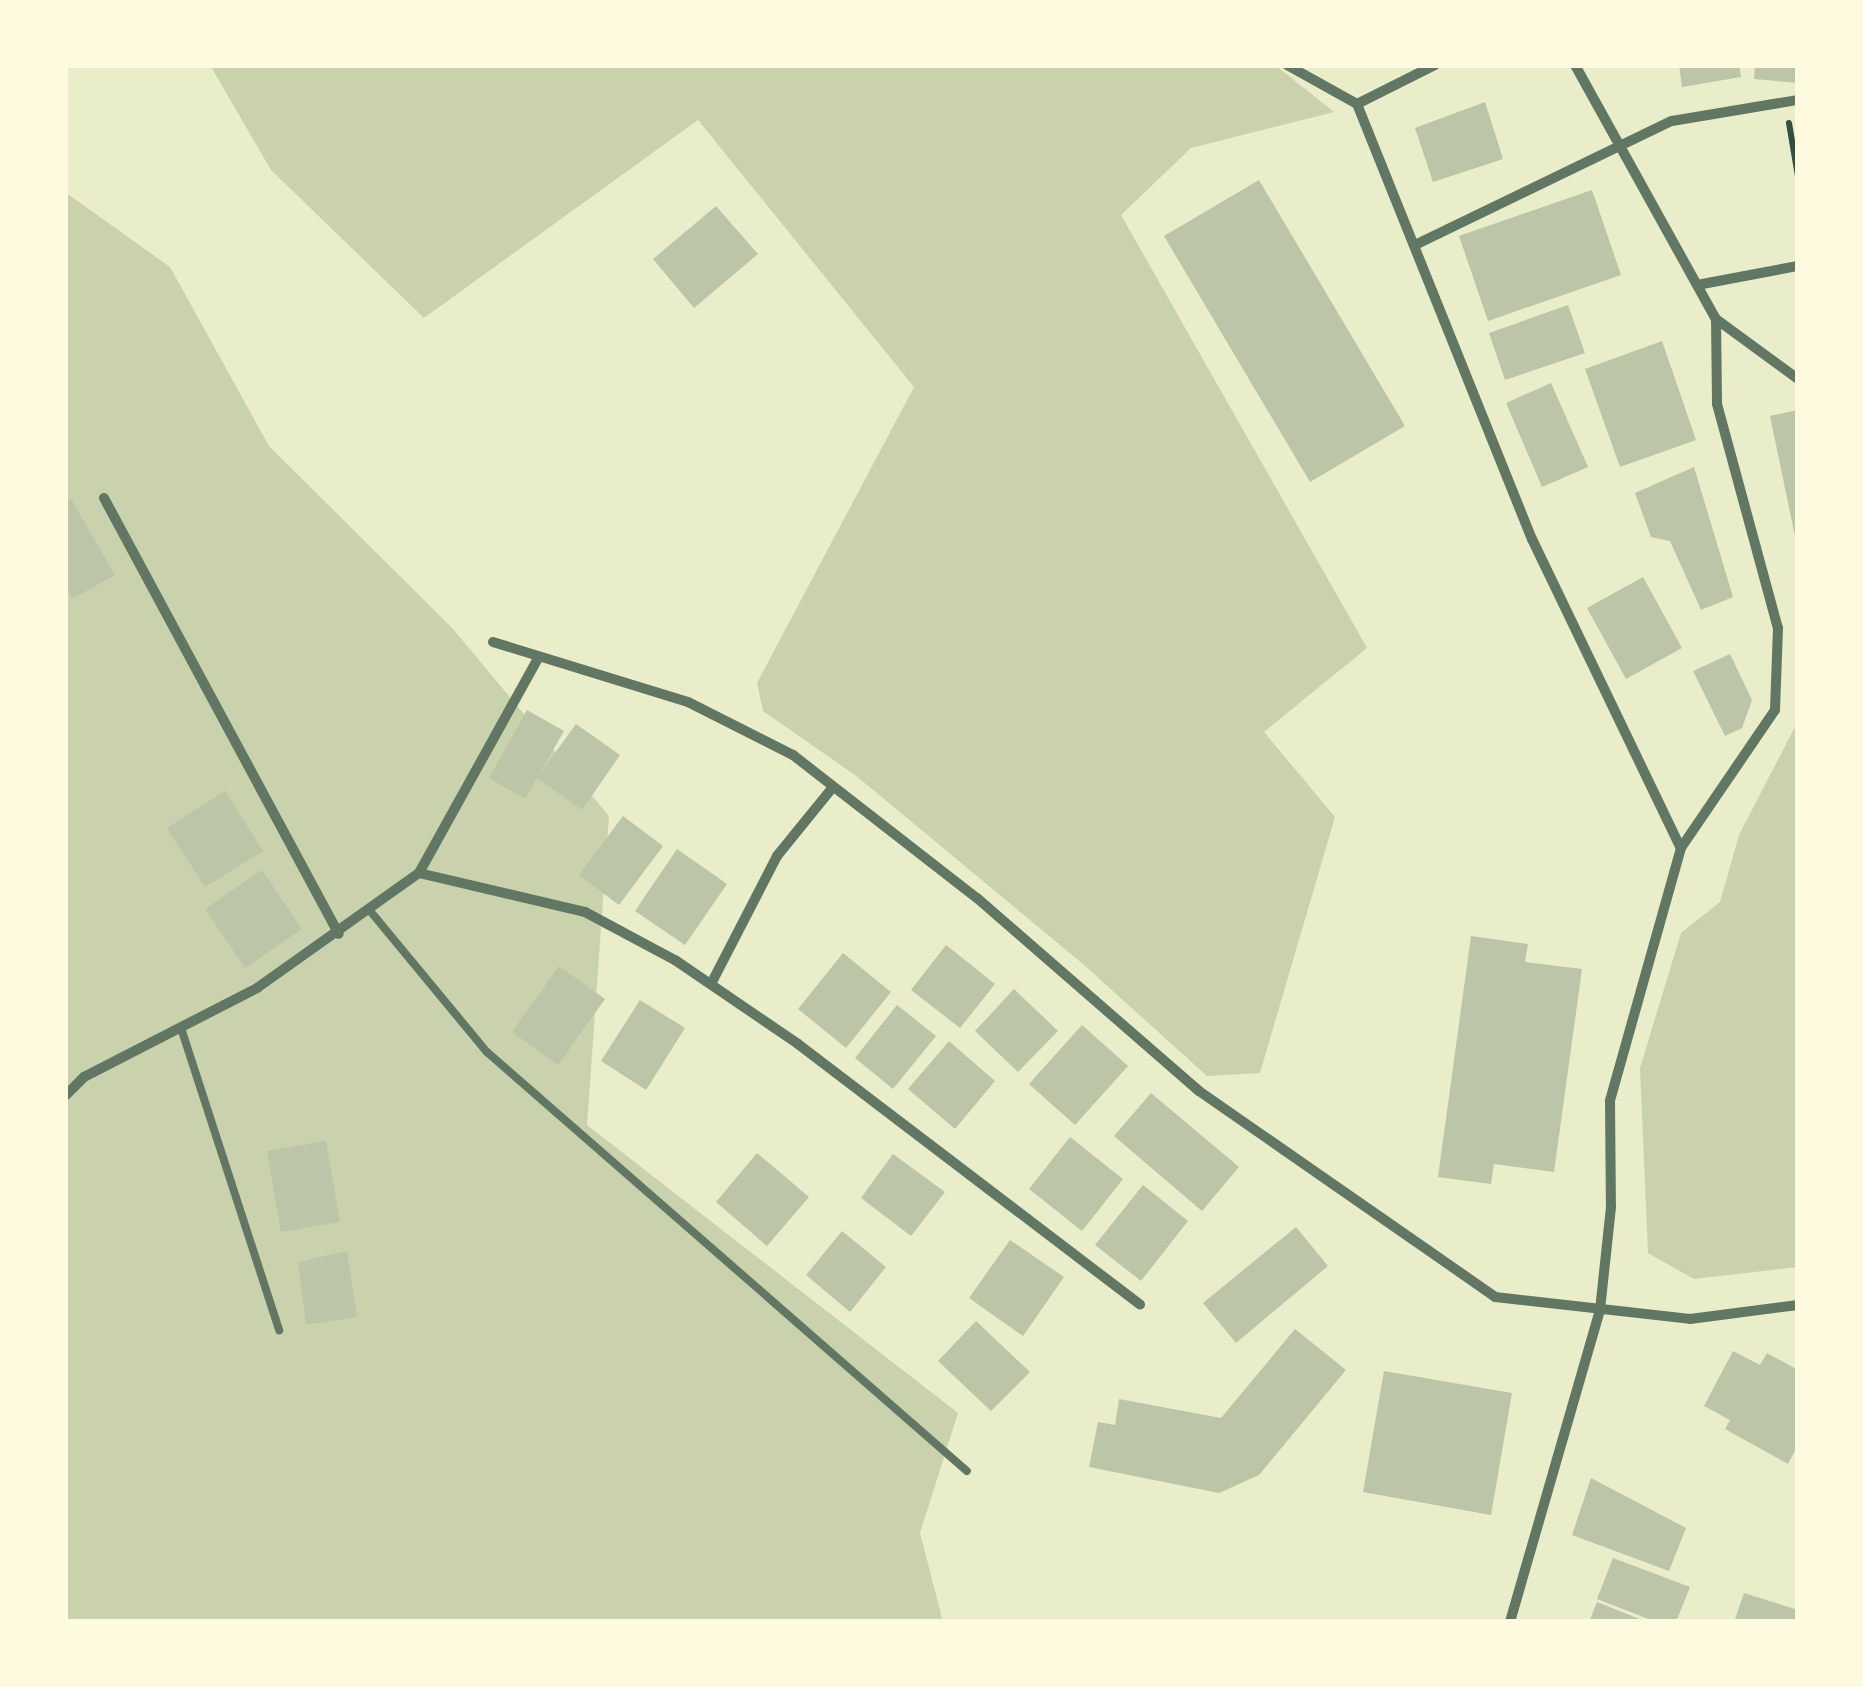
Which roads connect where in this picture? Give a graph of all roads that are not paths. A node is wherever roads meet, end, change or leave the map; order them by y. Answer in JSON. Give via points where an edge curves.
{"nodes":[{"id":1,"x":1287,"y":65,"type":"edge"},
{"id":2,"x":1435,"y":65,"type":"edge"},
{"id":3,"x":1576,"y":65,"type":"edge"},
{"id":4,"x":1798,"y":100,"type":"edge"},
{"id":5,"x":1357,"y":104,"type":"junction"},
{"id":6,"x":1618,"y":145,"type":"junction"},
{"id":7,"x":1417,"y":244,"type":"junction"},
{"id":8,"x":1798,"y":266,"type":"edge"},
{"id":9,"x":1697,"y":285,"type":"junction"},
{"id":10,"x":1716,"y":319,"type":"junction"},
{"id":11,"x":1798,"y":379,"type":"edge"},
{"id":12,"x":104,"y":498,"type":"dead end"},
{"id":13,"x":493,"y":642,"type":"dead end"},
{"id":14,"x":538,"y":658,"type":"junction"},
{"id":15,"x":833,"y":786,"type":"junction"},
{"id":16,"x":1681,"y":848,"type":"junction"},
{"id":17,"x":418,"y":873,"type":"junction"},
{"id":18,"x":370,"y":912,"type":"junction"},
{"id":19,"x":339,"y":934,"type":"junction"},
{"id":20,"x":710,"y":984,"type":"junction"},
{"id":21,"x":180,"y":1028,"type":"junction"},
{"id":22,"x":65,"y":1096,"type":"edge"},
{"id":23,"x":1140,"y":1305,"type":"dead end"},
{"id":24,"x":1798,"y":1305,"type":"edge"},
{"id":25,"x":1600,"y":1310,"type":"junction"},
{"id":26,"x":279,"y":1330,"type":"dead end"},
{"id":27,"x":967,"y":1471,"type":"dead end"},
{"id":28,"x":1510,"y":1622,"type":"edge"}],
"edges":[{"from":1,"to":5,"type":"street"},
{"from":2,"to":5,"type":"street"},
{"from":3,"to":6,"type":"street"},
{"from":4,"to":6,"type":"street","via":[[1672,121]]},
{"from":5,"to":7,"type":"street"},
{"from":6,"to":7,"type":"street"},
{"from":6,"to":9,"type":"street"},
{"from":7,"to":16,"type":"street","via":[[1532,538]]},
{"from":8,"to":9,"type":"street"},
{"from":9,"to":10,"type":"street"},
{"from":10,"to":11,"type":"street"},
{"from":10,"to":16,"type":"street","via":[[1717,404],[1778,628],[1775,710]]},
{"from":12,"to":19,"type":"street"},
{"from":13,"to":14,"type":"street"},
{"from":14,"to":15,"type":"street","via":[[688,702],[792,755]]},
{"from":14,"to":17,"type":"street"},
{"from":15,"to":20,"type":"street","via":[[777,856]]},
{"from":15,"to":25,"type":"street","via":[[977,898],[1199,1091],[1414,1242],[1495,1296]]},
{"from":16,"to":25,"type":"street","via":[[1610,1100],[1611,1207]]},
{"from":17,"to":18,"type":"street"},
{"from":17,"to":20,"type":"street","via":[[585,912]]},
{"from":18,"to":19,"type":"street"},
{"from":18,"to":27,"type":"lane","via":[[486,1052]]},
{"from":19,"to":21,"type":"street"},
{"from":20,"to":23,"type":"street","via":[[1048,1230]]},
{"from":21,"to":22,"type":"street","via":[[84,1077]]},
{"from":21,"to":26,"type":"lane"},
{"from":24,"to":25,"type":"street","via":[[1690,1319]]},
{"from":25,"to":28,"type":"street"}]}
